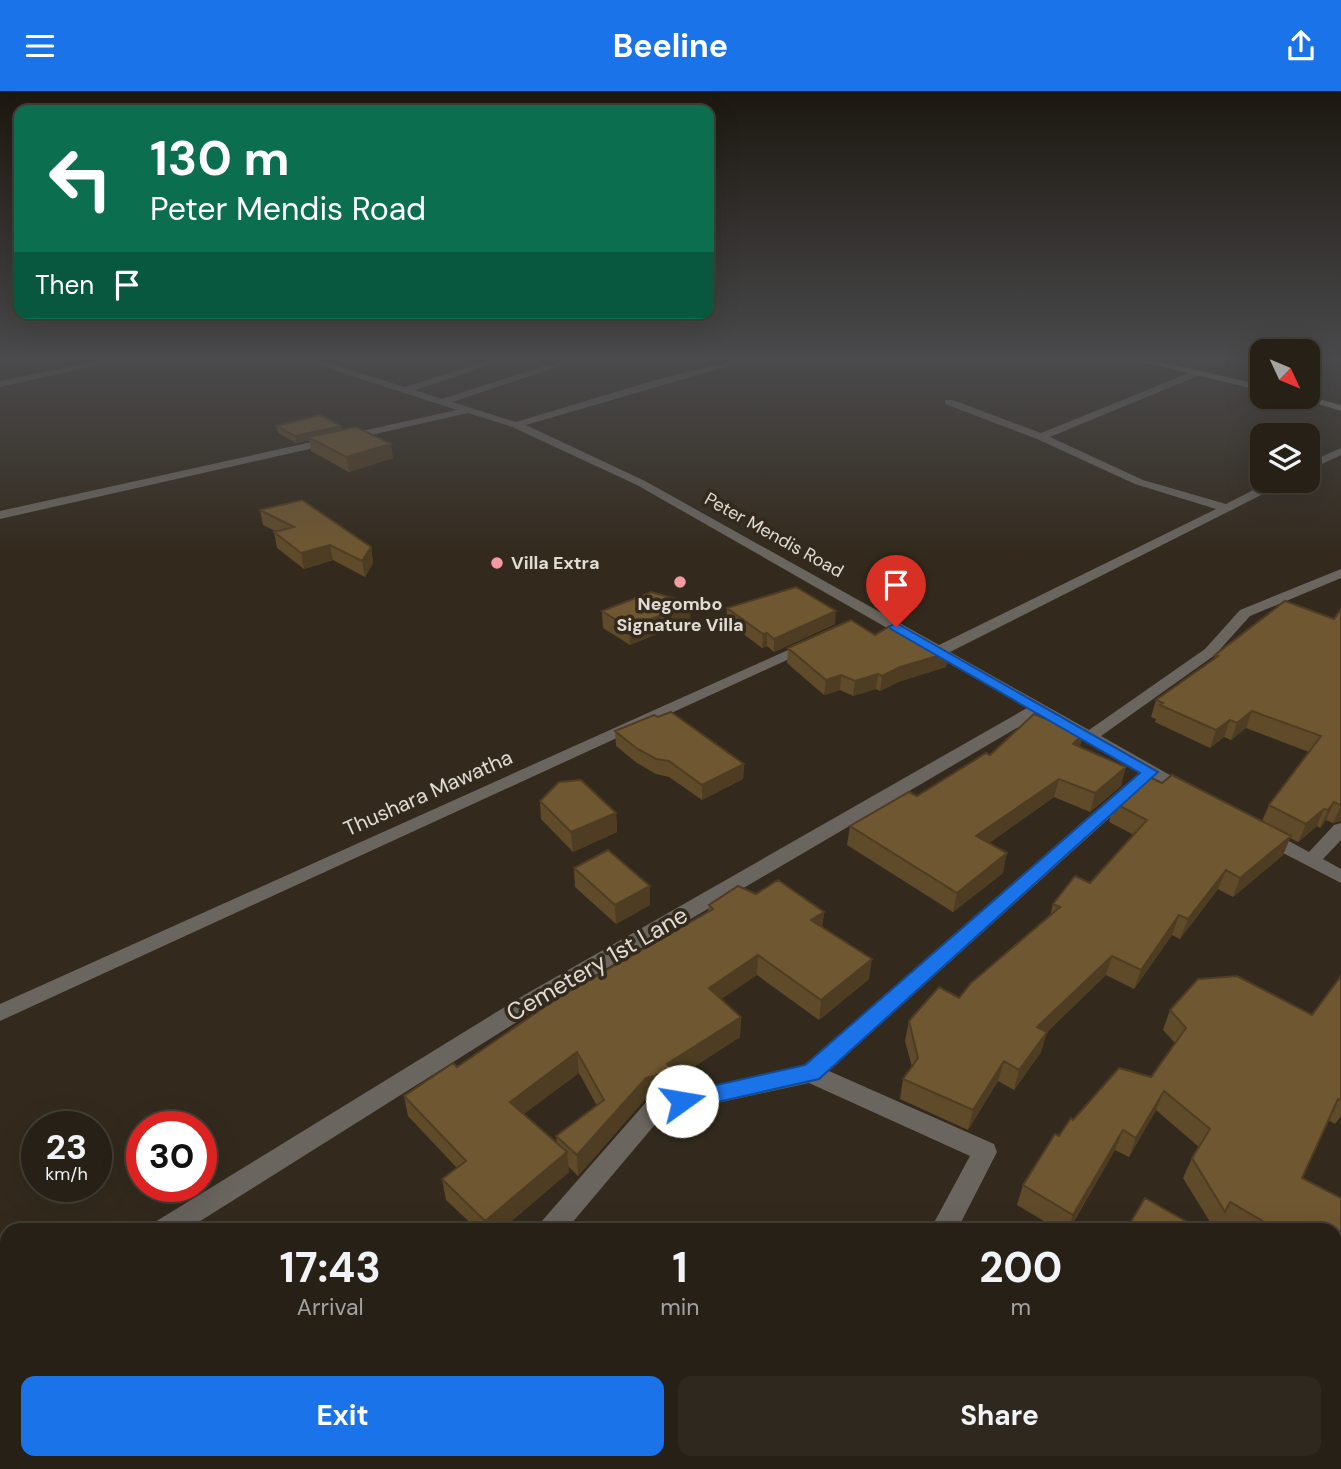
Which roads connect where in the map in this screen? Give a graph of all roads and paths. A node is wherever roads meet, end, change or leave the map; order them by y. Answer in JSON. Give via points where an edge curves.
{"nodes":[{"id":1,"x":401,"y":425,"type":"edge"},
{"id":2,"x":516,"y":425,"type":"edge"},
{"id":3,"x":1010,"y":425,"type":"edge"},
{"id":4,"x":1070,"y":425,"type":"edge"},
{"id":5,"x":1041,"y":437,"type":"junction"},
{"id":6,"x":1341,"y":451,"type":"edge"},
{"id":7,"x":1320,"y":462,"type":"edge"},
{"id":8,"x":1257,"y":493,"type":"edge"},
{"id":9,"x":1227,"y":508,"type":"junction"},
{"id":10,"x":0,"y":515,"type":"edge"},
{"id":11,"x":1341,"y":573,"type":"edge"},
{"id":12,"x":875,"y":614,"type":"junction"},
{"id":13,"x":849,"y":626,"type":"edge"},
{"id":14,"x":824,"y":637,"type":"edge"},
{"id":15,"x":939,"y":651,"type":"junction"},
{"id":16,"x":1038,"y":709,"type":"junction"},
{"id":17,"x":1088,"y":739,"type":"junction"},
{"id":18,"x":1150,"y":772,"type":"junction"},
{"id":19,"x":1196,"y":797,"type":"edge"},
{"id":20,"x":1254,"y":829,"type":"edge"},
{"id":21,"x":1341,"y":829,"type":"edge"},
{"id":22,"x":1311,"y":861,"type":"junction"},
{"id":23,"x":1341,"y":877,"type":"edge"},
{"id":24,"x":0,"y":1013,"type":"edge"},
{"id":25,"x":811,"y":1073,"type":"junction"},
{"id":26,"x":175,"y":1223,"type":"edge"},
{"id":27,"x":556,"y":1223,"type":"edge"},
{"id":28,"x":947,"y":1223,"type":"edge"}],
"edges":[{"from":1,"to":10,"type":"street"},
{"from":2,"to":12,"type":"street","name":"Peter Mendis Road","via":[[641,483]]},
{"from":3,"to":5,"type":"street"},
{"from":4,"to":5,"type":"street"},
{"from":5,"to":9,"type":"street","via":[[1139,482]]},
{"from":6,"to":7,"type":"street"},
{"from":8,"to":9,"type":"street"},
{"from":9,"to":15,"type":"street"},
{"from":11,"to":17,"type":"street","via":[[1245,613],[1210,652]]},
{"from":12,"to":13,"type":"street"},
{"from":12,"to":15,"type":"street","name":"Peter Mendis Road"},
{"from":14,"to":24,"type":"street","name":"Thushara Mawatha"},
{"from":15,"to":16,"type":"street","name":"Peter Mendis Road"},
{"from":16,"to":17,"type":"street","name":"Peter Mendis Road"},
{"from":16,"to":26,"type":"street","name":"Cemetery 1st Lane","via":[[534,1000]]},
{"from":17,"to":18,"type":"street","name":"Peter Mendis Road"},
{"from":18,"to":19,"type":"street","name":"Peter Mendis Road"},
{"from":18,"to":25,"type":"street"},
{"from":20,"to":22,"type":"street"},
{"from":21,"to":22,"type":"street"},
{"from":22,"to":23,"type":"street"},
{"from":25,"to":27,"type":"street","via":[[656,1107]]},
{"from":25,"to":28,"type":"street","via":[[985,1152]]}]}
